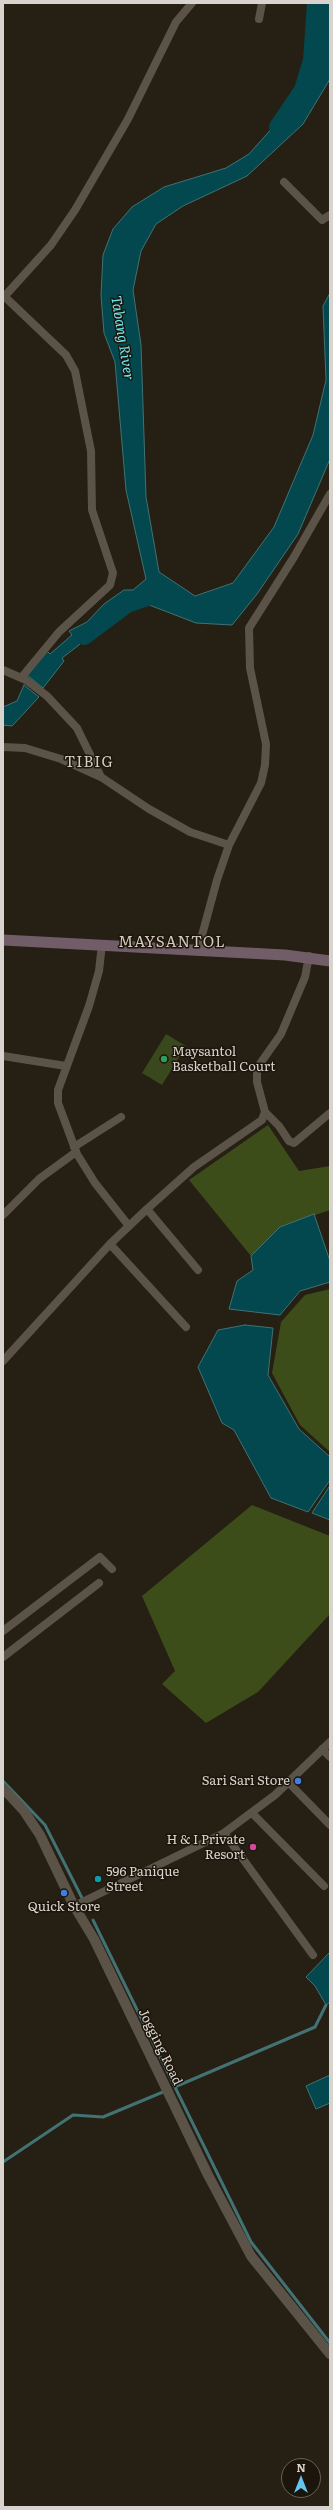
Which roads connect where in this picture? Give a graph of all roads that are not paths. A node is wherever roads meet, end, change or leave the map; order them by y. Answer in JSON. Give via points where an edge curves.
{"nodes":[{"id":1,"x":192,"y":3,"type":"edge"},
{"id":2,"x":262,"y":3,"type":"edge"},
{"id":3,"x":259,"y":19,"type":"dead end"},
{"id":4,"x":284,"y":182,"type":"dead end"},
{"id":5,"x":330,"y":215,"type":"edge"},
{"id":6,"x":4,"y":297,"type":"edge"},
{"id":7,"x":330,"y":494,"type":"edge"},
{"id":8,"x":3,"y":670,"type":"edge"},
{"id":9,"x":24,"y":679,"type":"junction"},
{"id":10,"x":3,"y":747,"type":"edge"},
{"id":11,"x":101,"y":777,"type":"junction"},
{"id":12,"x":229,"y":845,"type":"junction"},
{"id":13,"x":3,"y":940,"type":"edge"},
{"id":14,"x":102,"y":944,"type":"junction"},
{"id":15,"x":198,"y":950,"type":"junction"},
{"id":16,"x":309,"y":956,"type":"junction"},
{"id":17,"x":330,"y":961,"type":"edge"},
{"id":18,"x":3,"y":1056,"type":"edge"},
{"id":19,"x":66,"y":1066,"type":"junction"},
{"id":20,"x":265,"y":1112,"type":"junction"},
{"id":21,"x":330,"y":1113,"type":"edge"},
{"id":22,"x":121,"y":1116,"type":"dead end"},
{"id":23,"x":75,"y":1150,"type":"junction"},
{"id":24,"x":147,"y":1209,"type":"junction"},
{"id":25,"x":3,"y":1214,"type":"edge"},
{"id":26,"x":129,"y":1226,"type":"junction"},
{"id":27,"x":110,"y":1244,"type":"junction"},
{"id":28,"x":198,"y":1270,"type":"dead end"},
{"id":29,"x":186,"y":1327,"type":"dead end"},
{"id":30,"x":3,"y":1361,"type":"edge"},
{"id":31,"x":112,"y":1569,"type":"dead end"},
{"id":32,"x":99,"y":1583,"type":"dead end"},
{"id":33,"x":3,"y":1631,"type":"edge"},
{"id":34,"x":3,"y":1657,"type":"edge"},
{"id":35,"x":330,"y":1742,"type":"edge"},
{"id":36,"x":322,"y":1749,"type":"junction"},
{"id":37,"x":330,"y":1757,"type":"edge"},
{"id":38,"x":289,"y":1782,"type":"junction"},
{"id":39,"x":3,"y":1788,"type":"edge"},
{"id":40,"x":252,"y":1813,"type":"junction"},
{"id":41,"x":330,"y":1825,"type":"edge"},
{"id":42,"x":224,"y":1833,"type":"junction"},
{"id":43,"x":324,"y":1886,"type":"dead end"},
{"id":44,"x":74,"y":1906,"type":"junction"},
{"id":45,"x":313,"y":1955,"type":"dead end"},
{"id":46,"x":330,"y":2354,"type":"edge"}],
"edges":[{"from":1,"to":6,"type":"street","via":[[176,22],[128,119],[75,210],[51,244]]},
{"from":2,"to":3,"type":"street"},
{"from":4,"to":5,"type":"street","via":[[322,220]]},
{"from":6,"to":9,"type":"street","via":[[66,355],[75,371],[91,451],[92,510],[113,573],[110,585],[59,632]]},
{"from":7,"to":12,"type":"street","via":[[249,628],[250,668],[266,744],[265,765],[261,783]]},
{"from":8,"to":9,"type":"street"},
{"from":9,"to":11,"type":"street","via":[[47,696],[78,728]]},
{"from":10,"to":11,"type":"street","via":[[24,748],[61,759]]},
{"from":11,"to":12,"type":"street","via":[[183,828]]},
{"from":12,"to":15,"type":"street"},
{"from":13,"to":14,"type":"main road"},
{"from":14,"to":15,"type":"main road"},
{"from":14,"to":19,"type":"street","via":[[99,971],[89,1006]]},
{"from":15,"to":16,"type":"main road"},
{"from":16,"to":17,"type":"main road"},
{"from":16,"to":20,"type":"street","via":[[305,977],[281,1034],[257,1068],[257,1082]]},
{"from":18,"to":19,"type":"street"},
{"from":19,"to":23,"type":"street","via":[[58,1090],[58,1103]]},
{"from":20,"to":21,"type":"street","via":[[289,1141],[294,1143]]},
{"from":20,"to":24,"type":"street","via":[[262,1120],[256,1125],[194,1167]]},
{"from":22,"to":23,"type":"street"},
{"from":23,"to":25,"type":"street","via":[[40,1178]]},
{"from":23,"to":26,"type":"street","via":[[95,1183]]},
{"from":24,"to":26,"type":"street"},
{"from":24,"to":28,"type":"street"},
{"from":26,"to":27,"type":"street"},
{"from":27,"to":29,"type":"street"},
{"from":27,"to":30,"type":"street"},
{"from":31,"to":33,"type":"street","via":[[100,1557]]},
{"from":32,"to":34,"type":"street"},
{"from":35,"to":36,"type":"street"},
{"from":36,"to":37,"type":"street"},
{"from":36,"to":38,"type":"street"},
{"from":38,"to":40,"type":"street"},
{"from":38,"to":41,"type":"street"},
{"from":39,"to":44,"type":"street","name":"Jogging Road","via":[[24,1811],[40,1835]]},
{"from":40,"to":42,"type":"street"},
{"from":40,"to":43,"type":"street"},
{"from":42,"to":44,"type":"street"},
{"from":42,"to":45,"type":"street"},
{"from":44,"to":46,"type":"street","name":"Jogging Road","via":[[94,1939],[208,2175],[252,2256]]}]}
